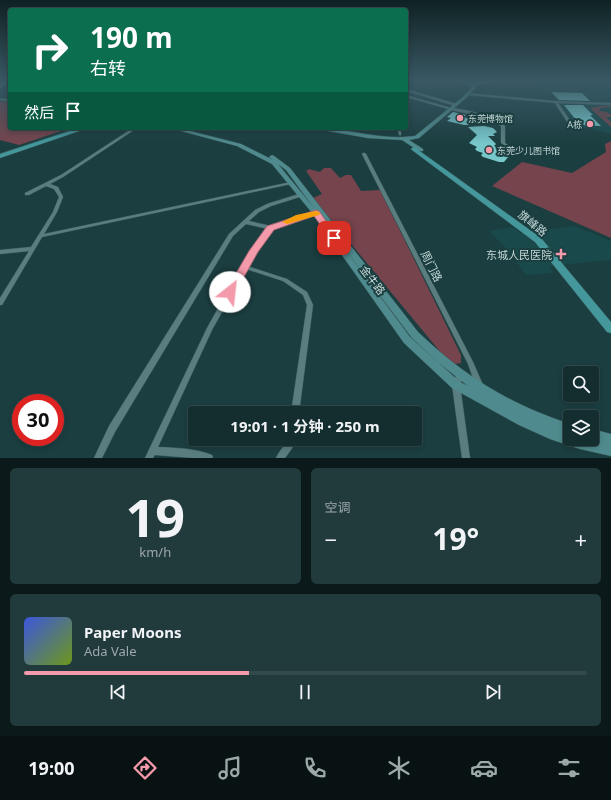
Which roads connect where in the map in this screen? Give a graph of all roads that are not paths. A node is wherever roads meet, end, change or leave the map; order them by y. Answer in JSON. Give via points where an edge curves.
{"nodes":[{"id":1,"x":431,"y":101,"type":"edge"},
{"id":2,"x":439,"y":101,"type":"edge"},
{"id":3,"x":459,"y":101,"type":"edge"},
{"id":4,"x":549,"y":101,"type":"edge"},
{"id":5,"x":556,"y":102,"type":"junction"},
{"id":6,"x":611,"y":104,"type":"edge"},
{"id":7,"x":452,"y":106,"type":"junction"},
{"id":8,"x":570,"y":125,"type":"dead end"},
{"id":9,"x":72,"y":130,"type":"edge"},
{"id":10,"x":79,"y":130,"type":"edge"},
{"id":11,"x":132,"y":130,"type":"edge"},
{"id":12,"x":180,"y":130,"type":"edge"},
{"id":13,"x":194,"y":130,"type":"edge"},
{"id":14,"x":332,"y":130,"type":"edge"},
{"id":15,"x":339,"y":130,"type":"edge"},
{"id":16,"x":399,"y":130,"type":"edge"},
{"id":17,"x":425,"y":130,"type":"junction"},
{"id":18,"x":400,"y":134,"type":"dead end"},
{"id":19,"x":420,"y":136,"type":"junction"},
{"id":20,"x":392,"y":138,"type":"junction"},
{"id":21,"x":404,"y":139,"type":"junction"},
{"id":22,"x":509,"y":147,"type":"dead end"},
{"id":23,"x":0,"y":151,"type":"edge"},
{"id":24,"x":419,"y":151,"type":"junction"},
{"id":25,"x":364,"y":154,"type":"dead end"},
{"id":26,"x":0,"y":156,"type":"edge"},
{"id":27,"x":291,"y":183,"type":"junction"},
{"id":28,"x":46,"y":184,"type":"junction"},
{"id":29,"x":27,"y":194,"type":"dead end"},
{"id":30,"x":301,"y":195,"type":"junction"},
{"id":31,"x":316,"y":213,"type":"junction"},
{"id":32,"x":244,"y":222,"type":"junction"},
{"id":33,"x":271,"y":228,"type":"junction"},
{"id":34,"x":41,"y":236,"type":"junction"},
{"id":35,"x":33,"y":248,"type":"junction"},
{"id":36,"x":0,"y":252,"type":"edge"},
{"id":37,"x":244,"y":267,"type":"junction"},
{"id":38,"x":0,"y":303,"type":"edge"},
{"id":39,"x":611,"y":320,"type":"edge"},
{"id":40,"x":611,"y":329,"type":"edge"},
{"id":41,"x":460,"y":375,"type":"junction"},
{"id":42,"x":456,"y":385,"type":"junction"},
{"id":43,"x":481,"y":388,"type":"junction"},
{"id":44,"x":296,"y":406,"type":"edge"},
{"id":45,"x":563,"y":426,"type":"edge"},
{"id":46,"x":599,"y":437,"type":"edge"},
{"id":47,"x":611,"y":440,"type":"edge"},
{"id":48,"x":289,"y":446,"type":"edge"},
{"id":49,"x":611,"y":450,"type":"edge"},
{"id":50,"x":150,"y":454,"type":"edge"},
{"id":51,"x":98,"y":458,"type":"edge"},
{"id":52,"x":209,"y":458,"type":"edge"},
{"id":53,"x":280,"y":458,"type":"edge"},
{"id":54,"x":466,"y":458,"type":"edge"}],
"edges":[{"from":1,"to":7,"type":"street"},
{"from":2,"to":7,"type":"street"},
{"from":3,"to":7,"type":"main road"},
{"from":4,"to":5,"type":"street"},
{"from":5,"to":6,"type":"street"},
{"from":5,"to":8,"type":"street"},
{"from":7,"to":17,"type":"main road"},
{"from":7,"to":22,"type":"street","via":[[499,123],[503,126],[503,143]]},
{"from":9,"to":23,"type":"main road","via":[[22,147]]},
{"from":10,"to":26,"type":"main road"},
{"from":11,"to":28,"type":"street"},
{"from":12,"to":27,"type":"main road","via":[[249,149],[274,163]]},
{"from":13,"to":41,"type":"main road","name":"金牛路","via":[[254,147],[288,169],[415,335]]},
{"from":14,"to":20,"type":"main road"},
{"from":15,"to":20,"type":"main road"},
{"from":16,"to":18,"type":"street"},
{"from":17,"to":19,"type":"main road"},
{"from":17,"to":20,"type":"main road","via":[[413,135]]},
{"from":17,"to":24,"type":"main road","via":[[418,145]]},
{"from":19,"to":21,"type":"main road"},
{"from":19,"to":24,"type":"main road"},
{"from":20,"to":21,"type":"main road"},
{"from":20,"to":24,"type":"main road"},
{"from":21,"to":24,"type":"main road"},
{"from":24,"to":39,"type":"main road","name":"旗峰路","via":[[543,239]]},
{"from":24,"to":40,"type":"main road","name":"旗峰路","via":[[538,240]]},
{"from":25,"to":43,"type":"street","name":"周门路"},
{"from":27,"to":30,"type":"main road"},
{"from":27,"to":34,"type":"street"},
{"from":28,"to":29,"type":"street"},
{"from":28,"to":34,"type":"street","via":[[56,188],[61,197]]},
{"from":30,"to":31,"type":"main road"},
{"from":30,"to":32,"type":"street","via":[[269,205]]},
{"from":31,"to":33,"type":"street"},
{"from":31,"to":42,"type":"main road","via":[[407,340]]},
{"from":32,"to":33,"type":"street"},
{"from":32,"to":51,"type":"street","via":[[231,235],[112,429]]},
{"from":33,"to":37,"type":"street"},
{"from":34,"to":35,"type":"street"},
{"from":35,"to":36,"type":"street"},
{"from":35,"to":38,"type":"street"},
{"from":37,"to":44,"type":"street","via":[[284,280],[305,294],[310,305]]},
{"from":37,"to":50,"type":"street","via":[[210,330]]},
{"from":41,"to":42,"type":"street"},
{"from":41,"to":43,"type":"main road","name":"金牛路"},
{"from":42,"to":49,"type":"main road","via":[[523,422],[554,435]]},
{"from":42,"to":54,"type":"street"},
{"from":43,"to":45,"type":"main road","name":"金牛路","via":[[524,412]]},
{"from":46,"to":47,"type":"main road"},
{"from":48,"to":53,"type":"street"},
{"from":50,"to":52,"type":"street","via":[[191,453]]}]}
